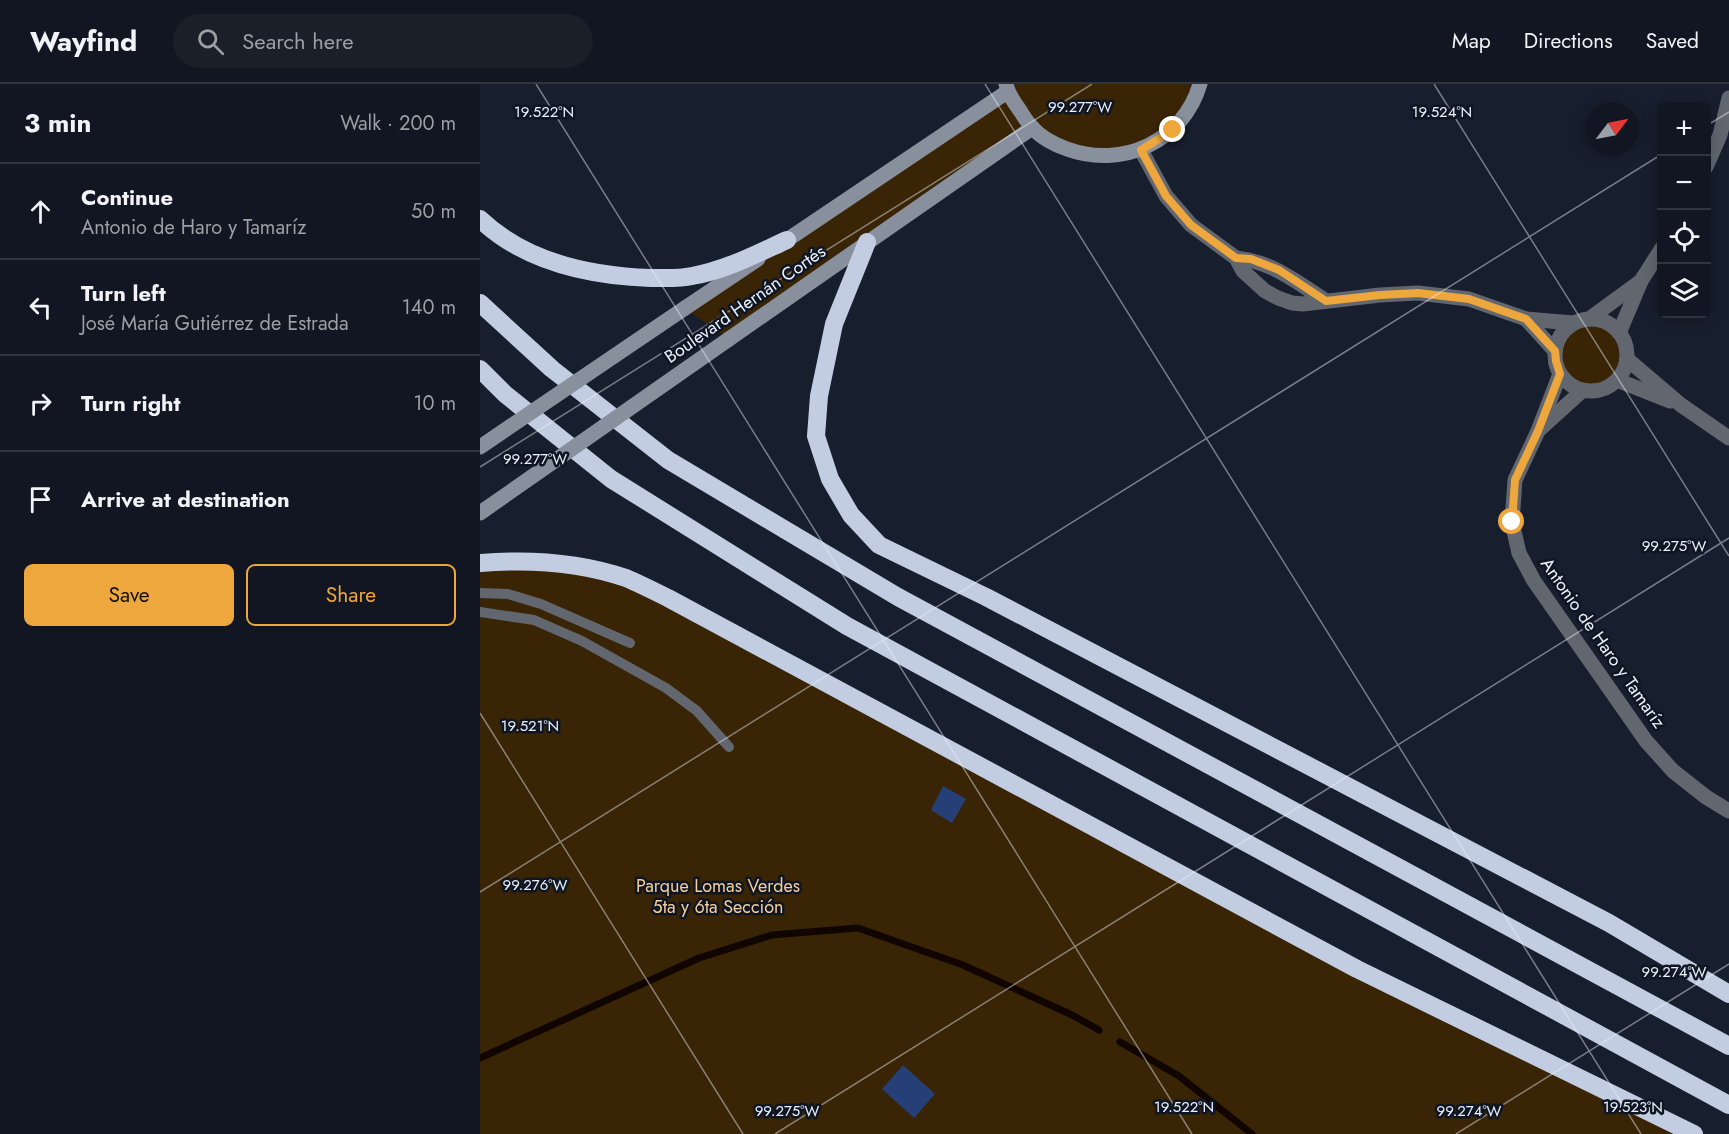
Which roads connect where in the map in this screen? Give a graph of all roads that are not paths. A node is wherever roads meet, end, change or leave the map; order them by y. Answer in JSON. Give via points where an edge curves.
{"nodes":[{"id":1,"x":1200,"y":84,"type":"edge"},
{"id":2,"x":1006,"y":88,"type":"edge"},
{"id":3,"x":1729,"y":98,"type":"edge"},
{"id":4,"x":1032,"y":128,"type":"junction"},
{"id":5,"x":1141,"y":150,"type":"junction"},
{"id":6,"x":1711,"y":157,"type":"edge"},
{"id":7,"x":480,"y":219,"type":"edge"},
{"id":8,"x":787,"y":240,"type":"junction"},
{"id":9,"x":867,"y":242,"type":"junction"},
{"id":10,"x":1657,"y":256,"type":"edge"},
{"id":11,"x":1236,"y":258,"type":"junction"},
{"id":12,"x":1641,"y":281,"type":"junction"},
{"id":13,"x":1326,"y":301,"type":"junction"},
{"id":14,"x":480,"y":303,"type":"edge"},
{"id":15,"x":1526,"y":319,"type":"junction"},
{"id":16,"x":1589,"y":319,"type":"junction"},
{"id":17,"x":1573,"y":324,"type":"junction"},
{"id":18,"x":1619,"y":333,"type":"junction"},
{"id":19,"x":1555,"y":351,"type":"junction"},
{"id":20,"x":1626,"y":359,"type":"junction"},
{"id":21,"x":480,"y":369,"type":"edge"},
{"id":22,"x":1560,"y":374,"type":"junction"},
{"id":23,"x":1617,"y":380,"type":"junction"},
{"id":24,"x":1583,"y":390,"type":"junction"},
{"id":25,"x":1681,"y":405,"type":"junction"},
{"id":26,"x":1538,"y":431,"type":"junction"},
{"id":27,"x":1729,"y":438,"type":"edge"},
{"id":28,"x":480,"y":447,"type":"edge"},
{"id":29,"x":480,"y":513,"type":"edge"},
{"id":30,"x":480,"y":563,"type":"edge"},
{"id":31,"x":480,"y":593,"type":"edge"},
{"id":32,"x":480,"y":612,"type":"edge"},
{"id":33,"x":574,"y":617,"type":"junction"},
{"id":34,"x":566,"y":634,"type":"junction"},
{"id":35,"x":630,"y":643,"type":"dead end"},
{"id":36,"x":729,"y":747,"type":"dead end"},
{"id":37,"x":1729,"y":812,"type":"edge"},
{"id":38,"x":1729,"y":994,"type":"edge"},
{"id":39,"x":1729,"y":1046,"type":"edge"},
{"id":40,"x":1729,"y":1105,"type":"edge"},
{"id":41,"x":1694,"y":1134,"type":"edge"}],
"edges":[{"from":1,"to":5,"type":"main road","via":[[1195,100],[1173,130]]},
{"from":2,"to":4,"type":"main road"},
{"from":2,"to":8,"type":"main road","name":"Boulevard Hernán Cortés"},
{"from":3,"to":6,"type":"street"},
{"from":4,"to":5,"type":"main road","via":[[1056,146],[1083,155],[1112,157]]},
{"from":4,"to":9,"type":"main road","name":"Boulevard Hernán Cortés"},
{"from":5,"to":11,"type":"street","via":[[1166,196],[1191,225]]},
{"from":7,"to":8,"type":"highway","via":[[532,254],[577,270],[621,277],[691,277],[744,260]]},
{"from":8,"to":28,"type":"main road","name":"Boulevard Hernán Cortés","bridge":true},
{"from":9,"to":29,"type":"main road","name":"Boulevard Hernán Cortés","bridge":true},
{"from":9,"to":38,"type":"highway","via":[[834,324],[819,396],[816,436],[830,479],[850,515],[879,545],[1048,629],[1609,923]]},
{"from":10,"to":12,"type":"street"},
{"from":11,"to":13,"type":"street","via":[[1251,259],[1279,270]]},
{"from":11,"to":13,"type":"street","via":[[1254,282],[1278,298],[1303,304]]},
{"from":12,"to":16,"type":"street"},
{"from":12,"to":18,"type":"street"},
{"from":13,"to":15,"type":"street","via":[[1418,293],[1469,299]]},
{"from":14,"to":39,"type":"highway","via":[[552,369],[668,460],[898,597]]},
{"from":15,"to":17,"type":"street"},
{"from":15,"to":19,"type":"street"},
{"from":16,"to":17,"type":"street"},
{"from":16,"to":18,"type":"street","via":[[1606,322]]},
{"from":17,"to":19,"type":"street","via":[[1561,334]]},
{"from":18,"to":20,"type":"street","via":[[1625,343]]},
{"from":19,"to":22,"type":"street"},
{"from":20,"to":23,"type":"street"},
{"from":20,"to":25,"type":"street"},
{"from":21,"to":40,"type":"highway","via":[[505,394],[611,479],[847,626]]},
{"from":22,"to":24,"type":"street"},
{"from":22,"to":26,"type":"street","name":"Antonio de Haro y Tamaríz"},
{"from":23,"to":24,"type":"street","via":[[1606,388]]},
{"from":23,"to":25,"type":"street"},
{"from":24,"to":26,"type":"street","name":"Antonio de Haro y Tamaríz"},
{"from":25,"to":27,"type":"street"},
{"from":26,"to":37,"type":"street","name":"Antonio de Haro y Tamaríz","via":[[1515,480],[1512,522],[1519,553],[1534,581],[1646,741],[1673,771]]},
{"from":30,"to":41,"type":"highway","via":[[525,561],[592,568],[668,598],[1357,969]]},
{"from":31,"to":33,"type":"lane","via":[[508,594]]},
{"from":32,"to":34,"type":"lane","via":[[534,620]]},
{"from":33,"to":34,"type":"lane"},
{"from":33,"to":35,"type":"lane"},
{"from":34,"to":36,"type":"lane","via":[[666,688],[698,711]]}]}
